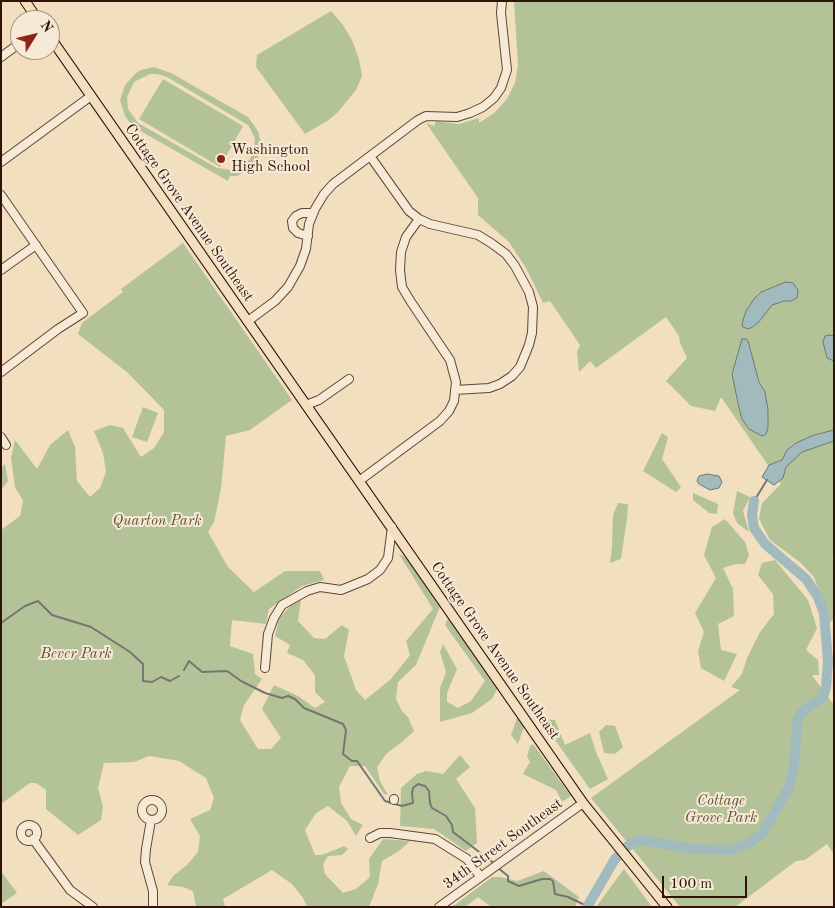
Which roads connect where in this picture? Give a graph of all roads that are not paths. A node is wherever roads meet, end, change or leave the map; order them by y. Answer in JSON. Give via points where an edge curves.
{"nodes":[{"id":1,"x":502,"y":1,"type":"edge"},
{"id":2,"x":60,"y":51,"type":"edge"},
{"id":3,"x":91,"y":96,"type":"junction"},
{"id":4,"x":370,"y":156,"type":"junction"},
{"id":5,"x":1,"y":162,"type":"edge"},
{"id":6,"x":1,"y":195,"type":"edge"},
{"id":7,"x":313,"y":214,"type":"junction"},
{"id":8,"x":419,"y":219,"type":"junction"},
{"id":9,"x":308,"y":236,"type":"junction"},
{"id":10,"x":36,"y":245,"type":"junction"},
{"id":11,"x":1,"y":270,"type":"edge"},
{"id":12,"x":248,"y":321,"type":"junction"},
{"id":13,"x":1,"y":372,"type":"edge"},
{"id":14,"x":349,"y":379,"type":"dead end"},
{"id":15,"x":455,"y":390,"type":"junction"},
{"id":16,"x":306,"y":405,"type":"junction"},
{"id":17,"x":1,"y":437,"type":"edge"},
{"id":18,"x":6,"y":445,"type":"dead end"},
{"id":19,"x":359,"y":481,"type":"junction"},
{"id":20,"x":392,"y":527,"type":"junction"},
{"id":21,"x":265,"y":668,"type":"dead end"},
{"id":22,"x":583,"y":804,"type":"junction"},
{"id":23,"x":151,"y":820,"type":"dead end"},
{"id":24,"x":370,"y":838,"type":"dead end"},
{"id":25,"x":33,"y":840,"type":"dead end"},
{"id":26,"x":480,"y":876,"type":"junction"},
{"id":27,"x":94,"y":907,"type":"edge"},
{"id":28,"x":153,"y":907,"type":"edge"},
{"id":29,"x":439,"y":907,"type":"edge"},
{"id":30,"x":667,"y":907,"type":"edge"}],
"edges":[{"from":1,"to":4,"type":"street","via":[[507,70],[494,98],[483,107],[457,117],[426,116]]},
{"from":2,"to":3,"type":"main road","name":"Cottage Grove Avenue Southeast"},
{"from":3,"to":5,"type":"street"},
{"from":3,"to":12,"type":"main road","name":"Cottage Grove Avenue Southeast"},
{"from":4,"to":7,"type":"street","via":[[332,184]]},
{"from":4,"to":8,"type":"street","via":[[409,211]]},
{"from":6,"to":10,"type":"street"},
{"from":7,"to":9,"type":"street"},
{"from":7,"to":9,"type":"street","via":[[302,213],[292,221],[298,233]]},
{"from":8,"to":15,"type":"street","via":[[406,237],[401,252],[402,287],[450,360]]},
{"from":8,"to":15,"type":"street","via":[[478,235],[506,254],[516,266],[533,307],[530,345],[512,376],[489,388]]},
{"from":9,"to":12,"type":"street","via":[[300,266],[288,287]]},
{"from":10,"to":11,"type":"street"},
{"from":10,"to":13,"type":"street","via":[[82,313]]},
{"from":12,"to":16,"type":"main road","name":"Cottage Grove Avenue Southeast"},
{"from":14,"to":16,"type":"street","via":[[326,396]]},
{"from":15,"to":19,"type":"street","via":[[454,401],[440,421]]},
{"from":16,"to":19,"type":"main road","name":"Cottage Grove Avenue Southeast"},
{"from":17,"to":18,"type":"street"},
{"from":19,"to":20,"type":"main road","name":"Cottage Grove Avenue Southeast"},
{"from":20,"to":21,"type":"street","via":[[388,558],[368,579],[341,590],[320,587],[307,591],[282,606],[268,634]]},
{"from":20,"to":22,"type":"main road","name":"Cottage Grove Avenue Southeast"},
{"from":22,"to":26,"type":"street","name":"34th Street Southeast"},
{"from":22,"to":30,"type":"main road","name":"Cottage Grove Avenue Southeast"},
{"from":23,"to":28,"type":"street","via":[[145,862],[153,891]]},
{"from":24,"to":26,"type":"street","via":[[390,833],[435,840],[467,860]]},
{"from":25,"to":27,"type":"street","via":[[70,890]]},
{"from":26,"to":29,"type":"street","name":"34th Street Southeast"}]}
